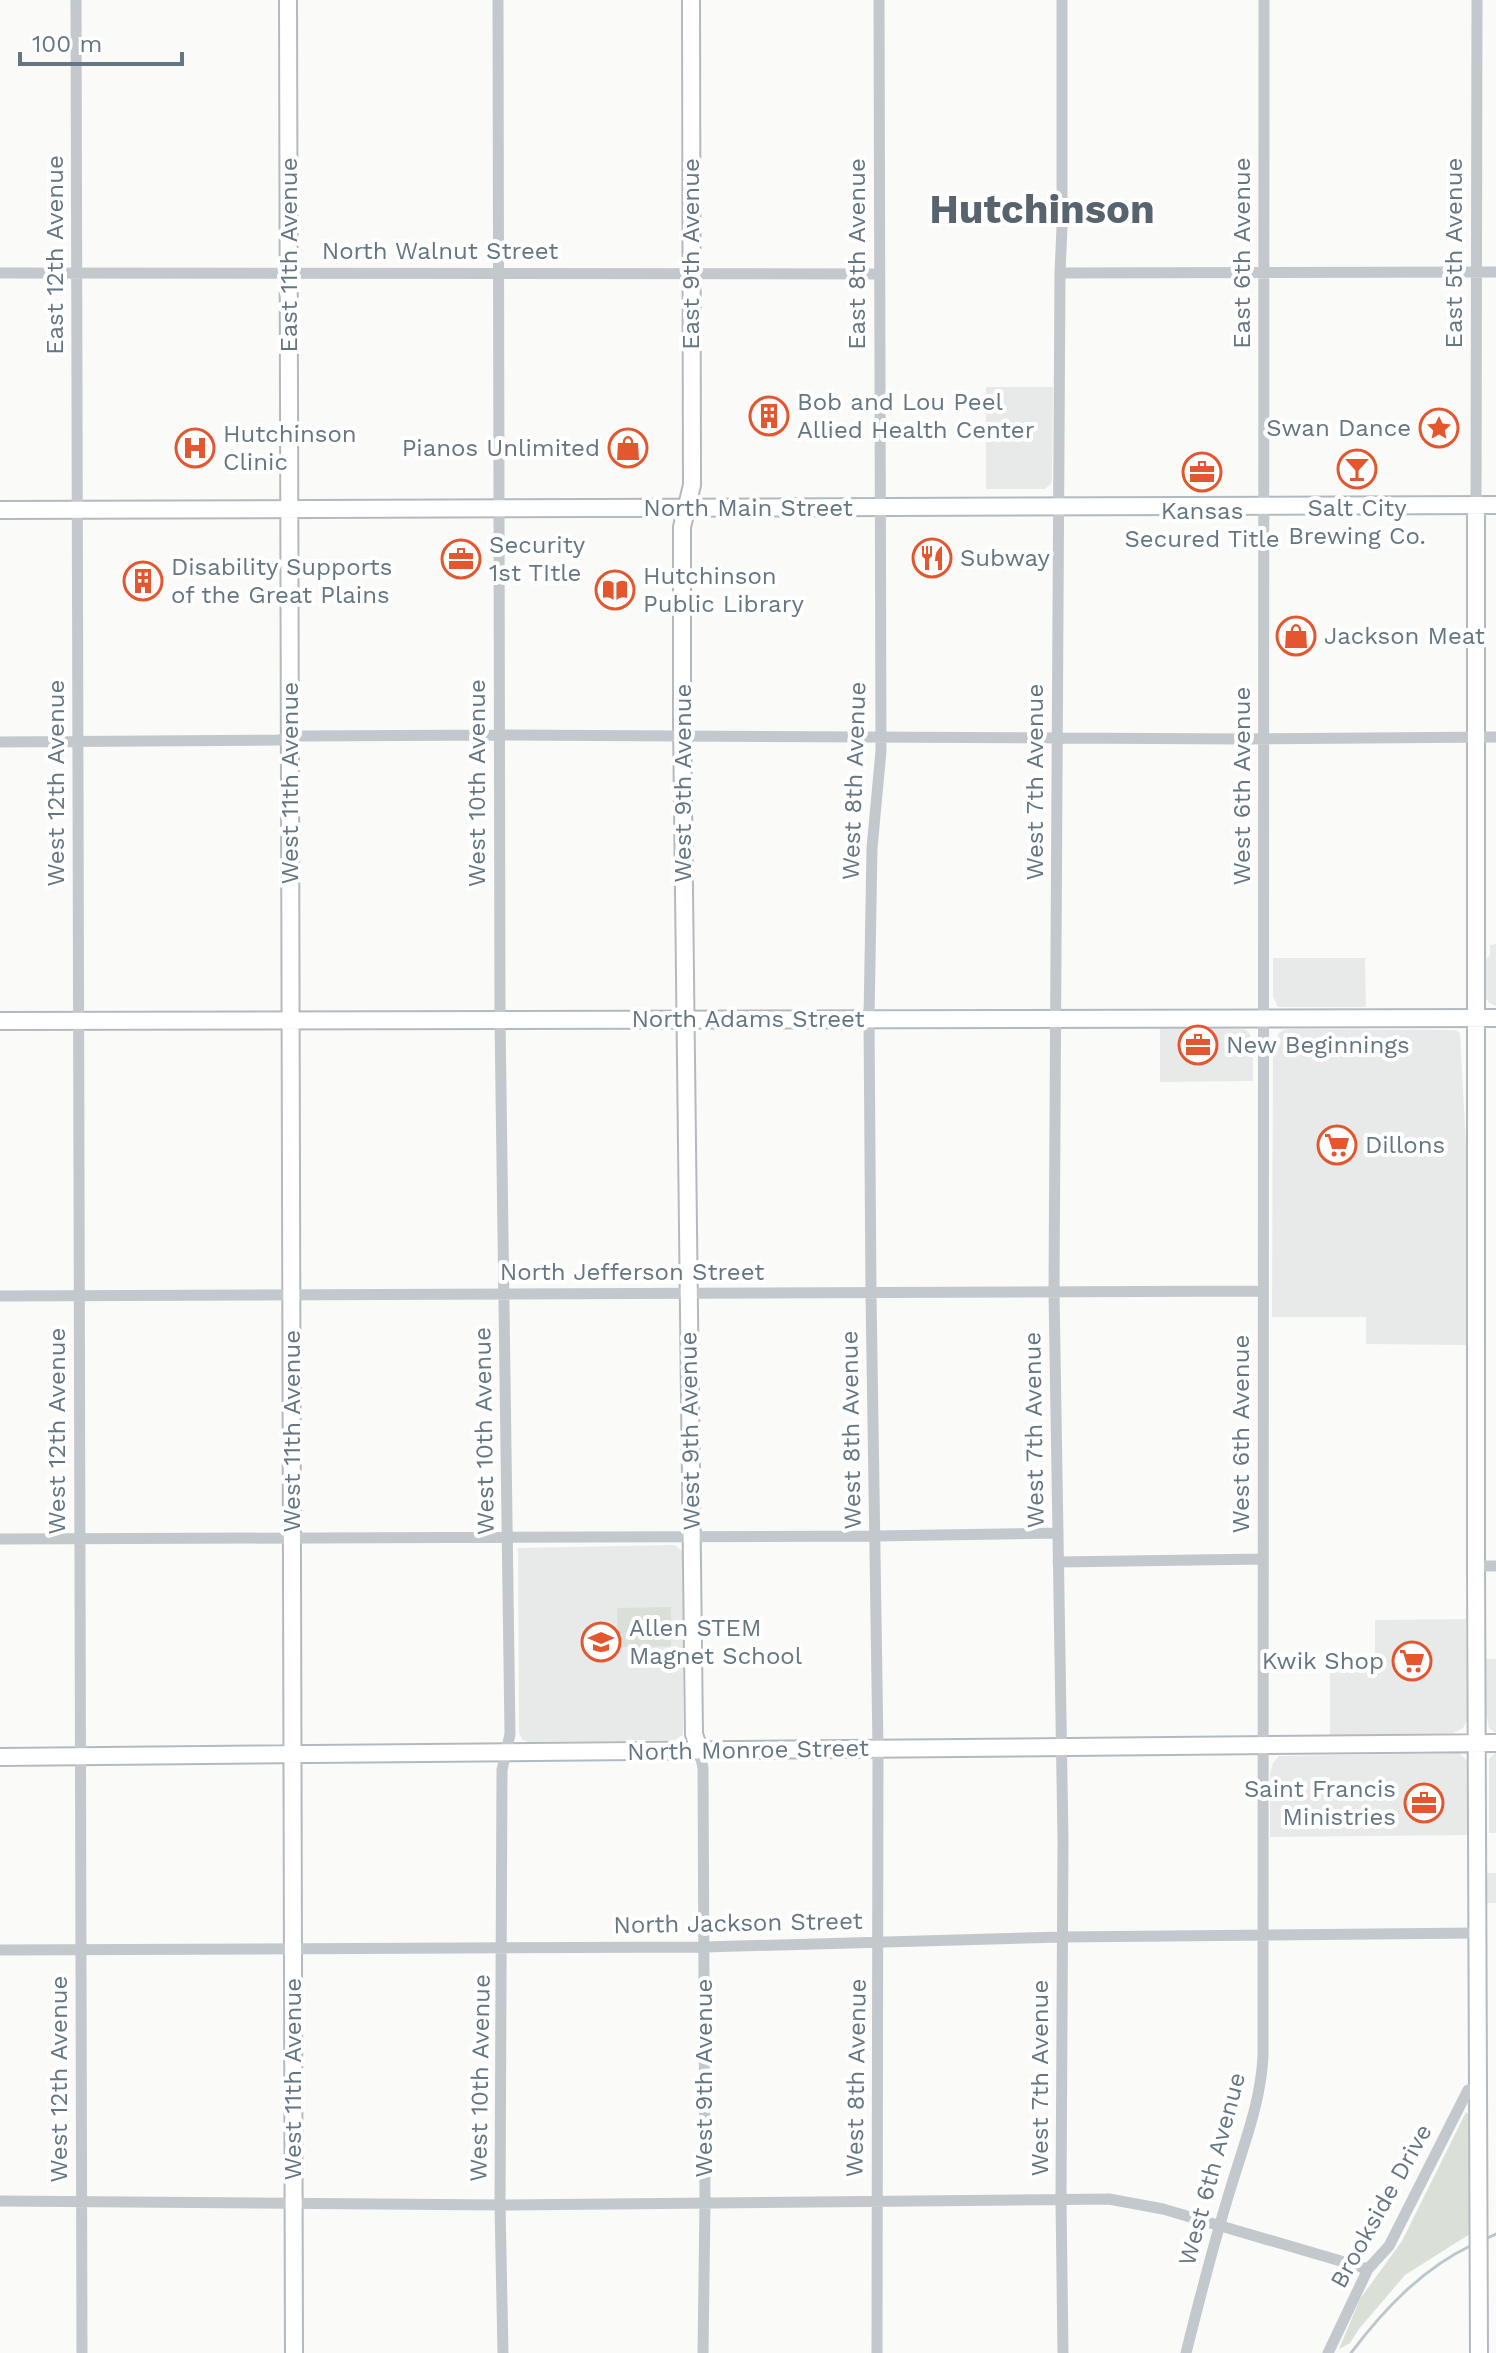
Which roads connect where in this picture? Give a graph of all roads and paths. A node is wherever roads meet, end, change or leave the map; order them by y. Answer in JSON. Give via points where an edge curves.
{"nodes":[{"id":1,"x":76,"y":0,"type":"edge"},
{"id":2,"x":288,"y":0,"type":"edge"},
{"id":3,"x":498,"y":0,"type":"edge"},
{"id":4,"x":691,"y":0,"type":"edge"},
{"id":5,"x":879,"y":0,"type":"edge"},
{"id":6,"x":1062,"y":0,"type":"edge"},
{"id":7,"x":1264,"y":0,"type":"edge"},
{"id":8,"x":1477,"y":0,"type":"edge"},
{"id":9,"x":1496,"y":272,"type":"edge"},
{"id":10,"x":0,"y":273,"type":"edge"},
{"id":11,"x":77,"y":273,"type":"junction"},
{"id":12,"x":289,"y":273,"type":"junction"},
{"id":13,"x":497,"y":273,"type":"junction"},
{"id":14,"x":691,"y":273,"type":"junction"},
{"id":15,"x":1060,"y":273,"type":"junction"},
{"id":16,"x":1264,"y":273,"type":"junction"},
{"id":17,"x":1476,"y":273,"type":"junction"},
{"id":18,"x":879,"y":274,"type":"junction"},
{"id":19,"x":1476,"y":505,"type":"junction"},
{"id":20,"x":1496,"y":505,"type":"edge"},
{"id":21,"x":1264,"y":506,"type":"junction"},
{"id":22,"x":880,"y":507,"type":"junction"},
{"id":23,"x":1060,"y":507,"type":"junction"},
{"id":24,"x":499,"y":508,"type":"junction"},
{"id":25,"x":687,"y":508,"type":"junction"},
{"id":26,"x":289,"y":509,"type":"junction"},
{"id":27,"x":0,"y":510,"type":"edge"},
{"id":28,"x":77,"y":510,"type":"junction"},
{"id":29,"x":499,"y":735,"type":"junction"},
{"id":30,"x":683,"y":735,"type":"junction"},
{"id":31,"x":881,"y":737,"type":"junction"},
{"id":32,"x":1476,"y":737,"type":"junction"},
{"id":33,"x":1496,"y":737,"type":"edge"},
{"id":34,"x":290,"y":738,"type":"junction"},
{"id":35,"x":1058,"y":738,"type":"junction"},
{"id":36,"x":1263,"y":738,"type":"junction"},
{"id":37,"x":0,"y":742,"type":"edge"},
{"id":38,"x":78,"y":742,"type":"junction"},
{"id":39,"x":869,"y":1018,"type":"junction"},
{"id":40,"x":1056,"y":1018,"type":"junction"},
{"id":41,"x":1263,"y":1018,"type":"junction"},
{"id":42,"x":1477,"y":1018,"type":"junction"},
{"id":43,"x":1496,"y":1018,"type":"edge"},
{"id":44,"x":684,"y":1019,"type":"junction"},
{"id":45,"x":291,"y":1020,"type":"junction"},
{"id":46,"x":500,"y":1020,"type":"junction"},
{"id":47,"x":0,"y":1021,"type":"edge"},
{"id":48,"x":78,"y":1021,"type":"junction"},
{"id":49,"x":1054,"y":1291,"type":"junction"},
{"id":50,"x":1263,"y":1291,"type":"junction"},
{"id":51,"x":871,"y":1293,"type":"junction"},
{"id":52,"x":688,"y":1294,"type":"junction"},
{"id":53,"x":504,"y":1295,"type":"junction"},
{"id":54,"x":0,"y":1296,"type":"edge"},
{"id":55,"x":79,"y":1296,"type":"junction"},
{"id":56,"x":292,"y":1296,"type":"junction"},
{"id":57,"x":1057,"y":1533,"type":"junction"},
{"id":58,"x":875,"y":1536,"type":"junction"},
{"id":59,"x":508,"y":1537,"type":"junction"},
{"id":60,"x":691,"y":1537,"type":"junction"},
{"id":61,"x":292,"y":1538,"type":"junction"},
{"id":62,"x":0,"y":1539,"type":"edge"},
{"id":63,"x":79,"y":1539,"type":"junction"},
{"id":64,"x":1263,"y":1559,"type":"junction"},
{"id":65,"x":1058,"y":1562,"type":"junction"},
{"id":66,"x":1476,"y":1566,"type":"junction"},
{"id":67,"x":1496,"y":1566,"type":"edge"},
{"id":68,"x":1477,"y":1743,"type":"junction"},
{"id":69,"x":1496,"y":1743,"type":"edge"},
{"id":70,"x":1263,"y":1745,"type":"junction"},
{"id":71,"x":1061,"y":1747,"type":"junction"},
{"id":72,"x":878,"y":1748,"type":"junction"},
{"id":73,"x":699,"y":1750,"type":"junction"},
{"id":74,"x":506,"y":1752,"type":"junction"},
{"id":75,"x":292,"y":1753,"type":"junction"},
{"id":76,"x":80,"y":1756,"type":"junction"},
{"id":77,"x":0,"y":1757,"type":"edge"},
{"id":78,"x":1478,"y":1933,"type":"junction"},
{"id":79,"x":1264,"y":1934,"type":"junction"},
{"id":80,"x":1062,"y":1937,"type":"junction"},
{"id":81,"x":879,"y":1943,"type":"junction"},
{"id":82,"x":503,"y":1947,"type":"junction"},
{"id":83,"x":704,"y":1947,"type":"junction"},
{"id":84,"x":293,"y":1949,"type":"junction"},
{"id":85,"x":0,"y":1950,"type":"edge"},
{"id":86,"x":80,"y":1950,"type":"junction"},
{"id":87,"x":1478,"y":2089,"type":"junction"},
{"id":88,"x":81,"y":2200,"type":"junction"},
{"id":89,"x":1061,"y":2200,"type":"junction"},
{"id":90,"x":0,"y":2201,"type":"edge"},
{"id":91,"x":294,"y":2203,"type":"junction"},
{"id":92,"x":705,"y":2203,"type":"junction"},
{"id":93,"x":876,"y":2203,"type":"junction"},
{"id":94,"x":500,"y":2205,"type":"junction"},
{"id":95,"x":1219,"y":2227,"type":"junction"},
{"id":96,"x":1368,"y":2269,"type":"junction"},
{"id":97,"x":82,"y":2353,"type":"edge"},
{"id":98,"x":294,"y":2353,"type":"edge"},
{"id":99,"x":503,"y":2353,"type":"edge"},
{"id":100,"x":703,"y":2353,"type":"edge"},
{"id":101,"x":877,"y":2353,"type":"edge"},
{"id":102,"x":1063,"y":2353,"type":"edge"},
{"id":103,"x":1186,"y":2353,"type":"edge"},
{"id":104,"x":1328,"y":2353,"type":"edge"},
{"id":105,"x":1479,"y":2353,"type":"edge"}],
"edges":[{"from":1,"to":11,"type":"street","name":"East 12th Avenue"},
{"from":2,"to":12,"type":"street","name":"East 11th Avenue"},
{"from":3,"to":13,"type":"street","name":"West 10th Avenue"},
{"from":4,"to":14,"type":"street","name":"East 9th Avenue"},
{"from":5,"to":18,"type":"street","name":"East 8th Avenue"},
{"from":6,"to":15,"type":"street","name":"West 7th Avenue"},
{"from":7,"to":16,"type":"street","name":"East 6th Avenue"},
{"from":8,"to":17,"type":"street","name":"East 5th Avenue"},
{"from":9,"to":17,"type":"street"},
{"from":10,"to":11,"type":"street","name":"North Walnut Street"},
{"from":11,"to":12,"type":"street","name":"North Walnut Street"},
{"from":11,"to":28,"type":"street","name":"East 12th Avenue"},
{"from":12,"to":13,"type":"street","name":"North Walnut Street"},
{"from":12,"to":26,"type":"street","name":"East 11th Avenue"},
{"from":13,"to":14,"type":"street","name":"North Walnut Street"},
{"from":13,"to":24,"type":"street","name":"West 10th Avenue"},
{"from":14,"to":18,"type":"street","name":"North Walnut Street"},
{"from":14,"to":25,"type":"street","name":"East 9th Avenue","via":[[692,485]]},
{"from":15,"to":16,"type":"street"},
{"from":15,"to":23,"type":"street","name":"West 7th Avenue"},
{"from":16,"to":17,"type":"street"},
{"from":16,"to":21,"type":"street","name":"East 6th Avenue"},
{"from":17,"to":19,"type":"street","name":"East 5th Avenue"},
{"from":18,"to":22,"type":"street","name":"East 8th Avenue"},
{"from":19,"to":20,"type":"street","name":"North Main Street"},
{"from":19,"to":21,"type":"street","name":"North Main Street"},
{"from":19,"to":32,"type":"street"},
{"from":21,"to":23,"type":"street","name":"North Main Street"},
{"from":21,"to":36,"type":"street","name":"West 6th Avenue"},
{"from":22,"to":23,"type":"street","name":"North Main Street"},
{"from":22,"to":25,"type":"street","name":"North Main Street"},
{"from":22,"to":31,"type":"street","name":"West 8th Avenue"},
{"from":23,"to":35,"type":"street","name":"West 7th Avenue"},
{"from":24,"to":25,"type":"street","name":"North Main Street"},
{"from":24,"to":26,"type":"street","name":"North Main Street"},
{"from":24,"to":29,"type":"street","name":"West 10th Avenue"},
{"from":25,"to":30,"type":"street","name":"West 9th Avenue","via":[[682,527]]},
{"from":26,"to":28,"type":"street","name":"North Main Street"},
{"from":26,"to":34,"type":"street","name":"West 11th Avenue"},
{"from":27,"to":28,"type":"street","name":"North Main Street"},
{"from":28,"to":38,"type":"street","name":"West 12th Avenue"},
{"from":29,"to":30,"type":"street"},
{"from":29,"to":34,"type":"street"},
{"from":29,"to":46,"type":"street","name":"West 10th Avenue"},
{"from":30,"to":31,"type":"street"},
{"from":30,"to":44,"type":"street","name":"West 9th Avenue"},
{"from":31,"to":35,"type":"street"},
{"from":31,"to":39,"type":"street","name":"West 8th Avenue","via":[[872,848]]},
{"from":32,"to":33,"type":"street"},
{"from":32,"to":36,"type":"street"},
{"from":32,"to":42,"type":"street"},
{"from":34,"to":38,"type":"street"},
{"from":34,"to":45,"type":"street","name":"West 11th Avenue"},
{"from":35,"to":36,"type":"street"},
{"from":35,"to":40,"type":"street","name":"West 7th Avenue"},
{"from":36,"to":41,"type":"street","name":"West 6th Avenue"},
{"from":37,"to":38,"type":"street"},
{"from":38,"to":48,"type":"street","name":"West 12th Avenue"},
{"from":39,"to":40,"type":"street","name":"North Adams Street"},
{"from":39,"to":44,"type":"street","name":"North Adams Street"},
{"from":39,"to":51,"type":"street","name":"West 8th Avenue"},
{"from":40,"to":41,"type":"street","name":"North Adams Street"},
{"from":40,"to":49,"type":"street","name":"West 7th Avenue"},
{"from":41,"to":42,"type":"street","name":"North Adams Street"},
{"from":41,"to":50,"type":"street","name":"West 6th Avenue"},
{"from":42,"to":43,"type":"street","name":"North Adams Street"},
{"from":42,"to":66,"type":"street"},
{"from":44,"to":46,"type":"street","name":"North Adams Street"},
{"from":44,"to":52,"type":"street","name":"West 9th Avenue"},
{"from":45,"to":46,"type":"street","name":"North Adams Street"},
{"from":45,"to":48,"type":"street","name":"North Adams Street"},
{"from":45,"to":56,"type":"street","name":"West 11th Avenue"},
{"from":46,"to":53,"type":"street","name":"West 10th Avenue"},
{"from":47,"to":48,"type":"street","name":"North Adams Street"},
{"from":48,"to":55,"type":"street","name":"West 12th Avenue"},
{"from":49,"to":50,"type":"street","name":"North Jefferson Street"},
{"from":49,"to":51,"type":"street","name":"North Jefferson Street"},
{"from":49,"to":57,"type":"street","name":"West 7th Avenue"},
{"from":50,"to":64,"type":"street","name":"West 6th Avenue"},
{"from":51,"to":52,"type":"street","name":"North Jefferson Street"},
{"from":51,"to":58,"type":"street","name":"West 8th Avenue"},
{"from":52,"to":53,"type":"street","name":"North Jefferson Street"},
{"from":52,"to":60,"type":"street","name":"West 9th Avenue"},
{"from":53,"to":56,"type":"street","name":"North Jefferson Street"},
{"from":53,"to":59,"type":"street","name":"West 10th Avenue"},
{"from":54,"to":55,"type":"street","name":"North Jefferson Street"},
{"from":55,"to":56,"type":"street","name":"North Jefferson Street"},
{"from":55,"to":63,"type":"street","name":"West 12th Avenue"},
{"from":56,"to":61,"type":"street","name":"West 11th Avenue"},
{"from":57,"to":58,"type":"street"},
{"from":57,"to":65,"type":"street","name":"West 7th Avenue"},
{"from":58,"to":60,"type":"street"},
{"from":58,"to":72,"type":"street","name":"West 8th Avenue"},
{"from":59,"to":60,"type":"street"},
{"from":59,"to":61,"type":"street"},
{"from":59,"to":74,"type":"street","name":"West 10th Avenue"},
{"from":60,"to":73,"type":"street","name":"West 9th Avenue","via":[[694,1734]]},
{"from":61,"to":63,"type":"street"},
{"from":61,"to":75,"type":"street","name":"West 11th Avenue"},
{"from":62,"to":63,"type":"street"},
{"from":63,"to":76,"type":"street","name":"West 12th Avenue"},
{"from":64,"to":65,"type":"street"},
{"from":64,"to":70,"type":"street","name":"West 6th Avenue"},
{"from":65,"to":71,"type":"street","name":"West 7th Avenue"},
{"from":66,"to":67,"type":"street"},
{"from":66,"to":68,"type":"street"},
{"from":68,"to":69,"type":"street","name":"North Monroe Street"},
{"from":68,"to":70,"type":"street","name":"North Monroe Street"},
{"from":68,"to":78,"type":"street"},
{"from":70,"to":71,"type":"street","name":"North Monroe Street"},
{"from":70,"to":79,"type":"street","name":"West 6th Avenue"},
{"from":71,"to":72,"type":"street","name":"North Monroe Street"},
{"from":71,"to":80,"type":"street","name":"West 7th Avenue"},
{"from":72,"to":73,"type":"street","name":"North Monroe Street"},
{"from":72,"to":81,"type":"street","name":"West 8th Avenue"},
{"from":73,"to":74,"type":"street","name":"North Monroe Street"},
{"from":73,"to":83,"type":"street","name":"West 9th Avenue"},
{"from":74,"to":75,"type":"street","name":"North Monroe Street"},
{"from":74,"to":82,"type":"street","name":"West 10th Avenue"},
{"from":75,"to":76,"type":"street","name":"North Monroe Street"},
{"from":75,"to":84,"type":"street","name":"West 11th Avenue"},
{"from":76,"to":77,"type":"street","name":"North Monroe Street"},
{"from":76,"to":86,"type":"street","name":"West 12th Avenue"},
{"from":78,"to":79,"type":"street","name":"North Jackson Street"},
{"from":78,"to":87,"type":"street"},
{"from":79,"to":80,"type":"street","name":"North Jackson Street"},
{"from":79,"to":95,"type":"street","name":"West 6th Avenue","via":[[1263,2070]]},
{"from":80,"to":81,"type":"street","name":"North Jackson Street"},
{"from":80,"to":89,"type":"street","name":"West 7th Avenue"},
{"from":81,"to":83,"type":"street","name":"North Jackson Street"},
{"from":81,"to":93,"type":"street","name":"West 8th Avenue"},
{"from":82,"to":83,"type":"street","name":"North Jackson Street"},
{"from":82,"to":84,"type":"street","name":"North Jackson Street"},
{"from":82,"to":94,"type":"street","name":"West 10th Avenue"},
{"from":83,"to":92,"type":"street","name":"West 9th Avenue"},
{"from":84,"to":86,"type":"street","name":"North Jackson Street"},
{"from":84,"to":91,"type":"street","name":"West 11th Avenue"},
{"from":85,"to":86,"type":"street","name":"North Jackson Street"},
{"from":86,"to":88,"type":"street","name":"West 12th Avenue"},
{"from":87,"to":96,"type":"street","name":"Brookside Drive","via":[[1468,2090],[1389,2246]]},
{"from":87,"to":105,"type":"street"},
{"from":88,"to":90,"type":"street"},
{"from":88,"to":91,"type":"street"},
{"from":88,"to":97,"type":"street","name":"West 12th Avenue"},
{"from":89,"to":93,"type":"street"},
{"from":89,"to":95,"type":"street","via":[[1109,2199]]},
{"from":89,"to":102,"type":"street","name":"West 7th Avenue"},
{"from":91,"to":94,"type":"street"},
{"from":91,"to":98,"type":"street","name":"West 11th Avenue"},
{"from":92,"to":93,"type":"street"},
{"from":92,"to":94,"type":"street"},
{"from":92,"to":100,"type":"street","name":"West 9th Avenue"},
{"from":93,"to":101,"type":"street","name":"West 8th Avenue"},
{"from":94,"to":99,"type":"street","name":"West 10th Avenue"},
{"from":95,"to":96,"type":"street"},
{"from":95,"to":103,"type":"street","name":"West 6th Avenue"},
{"from":96,"to":104,"type":"street","name":"Brookside Drive"}]}
